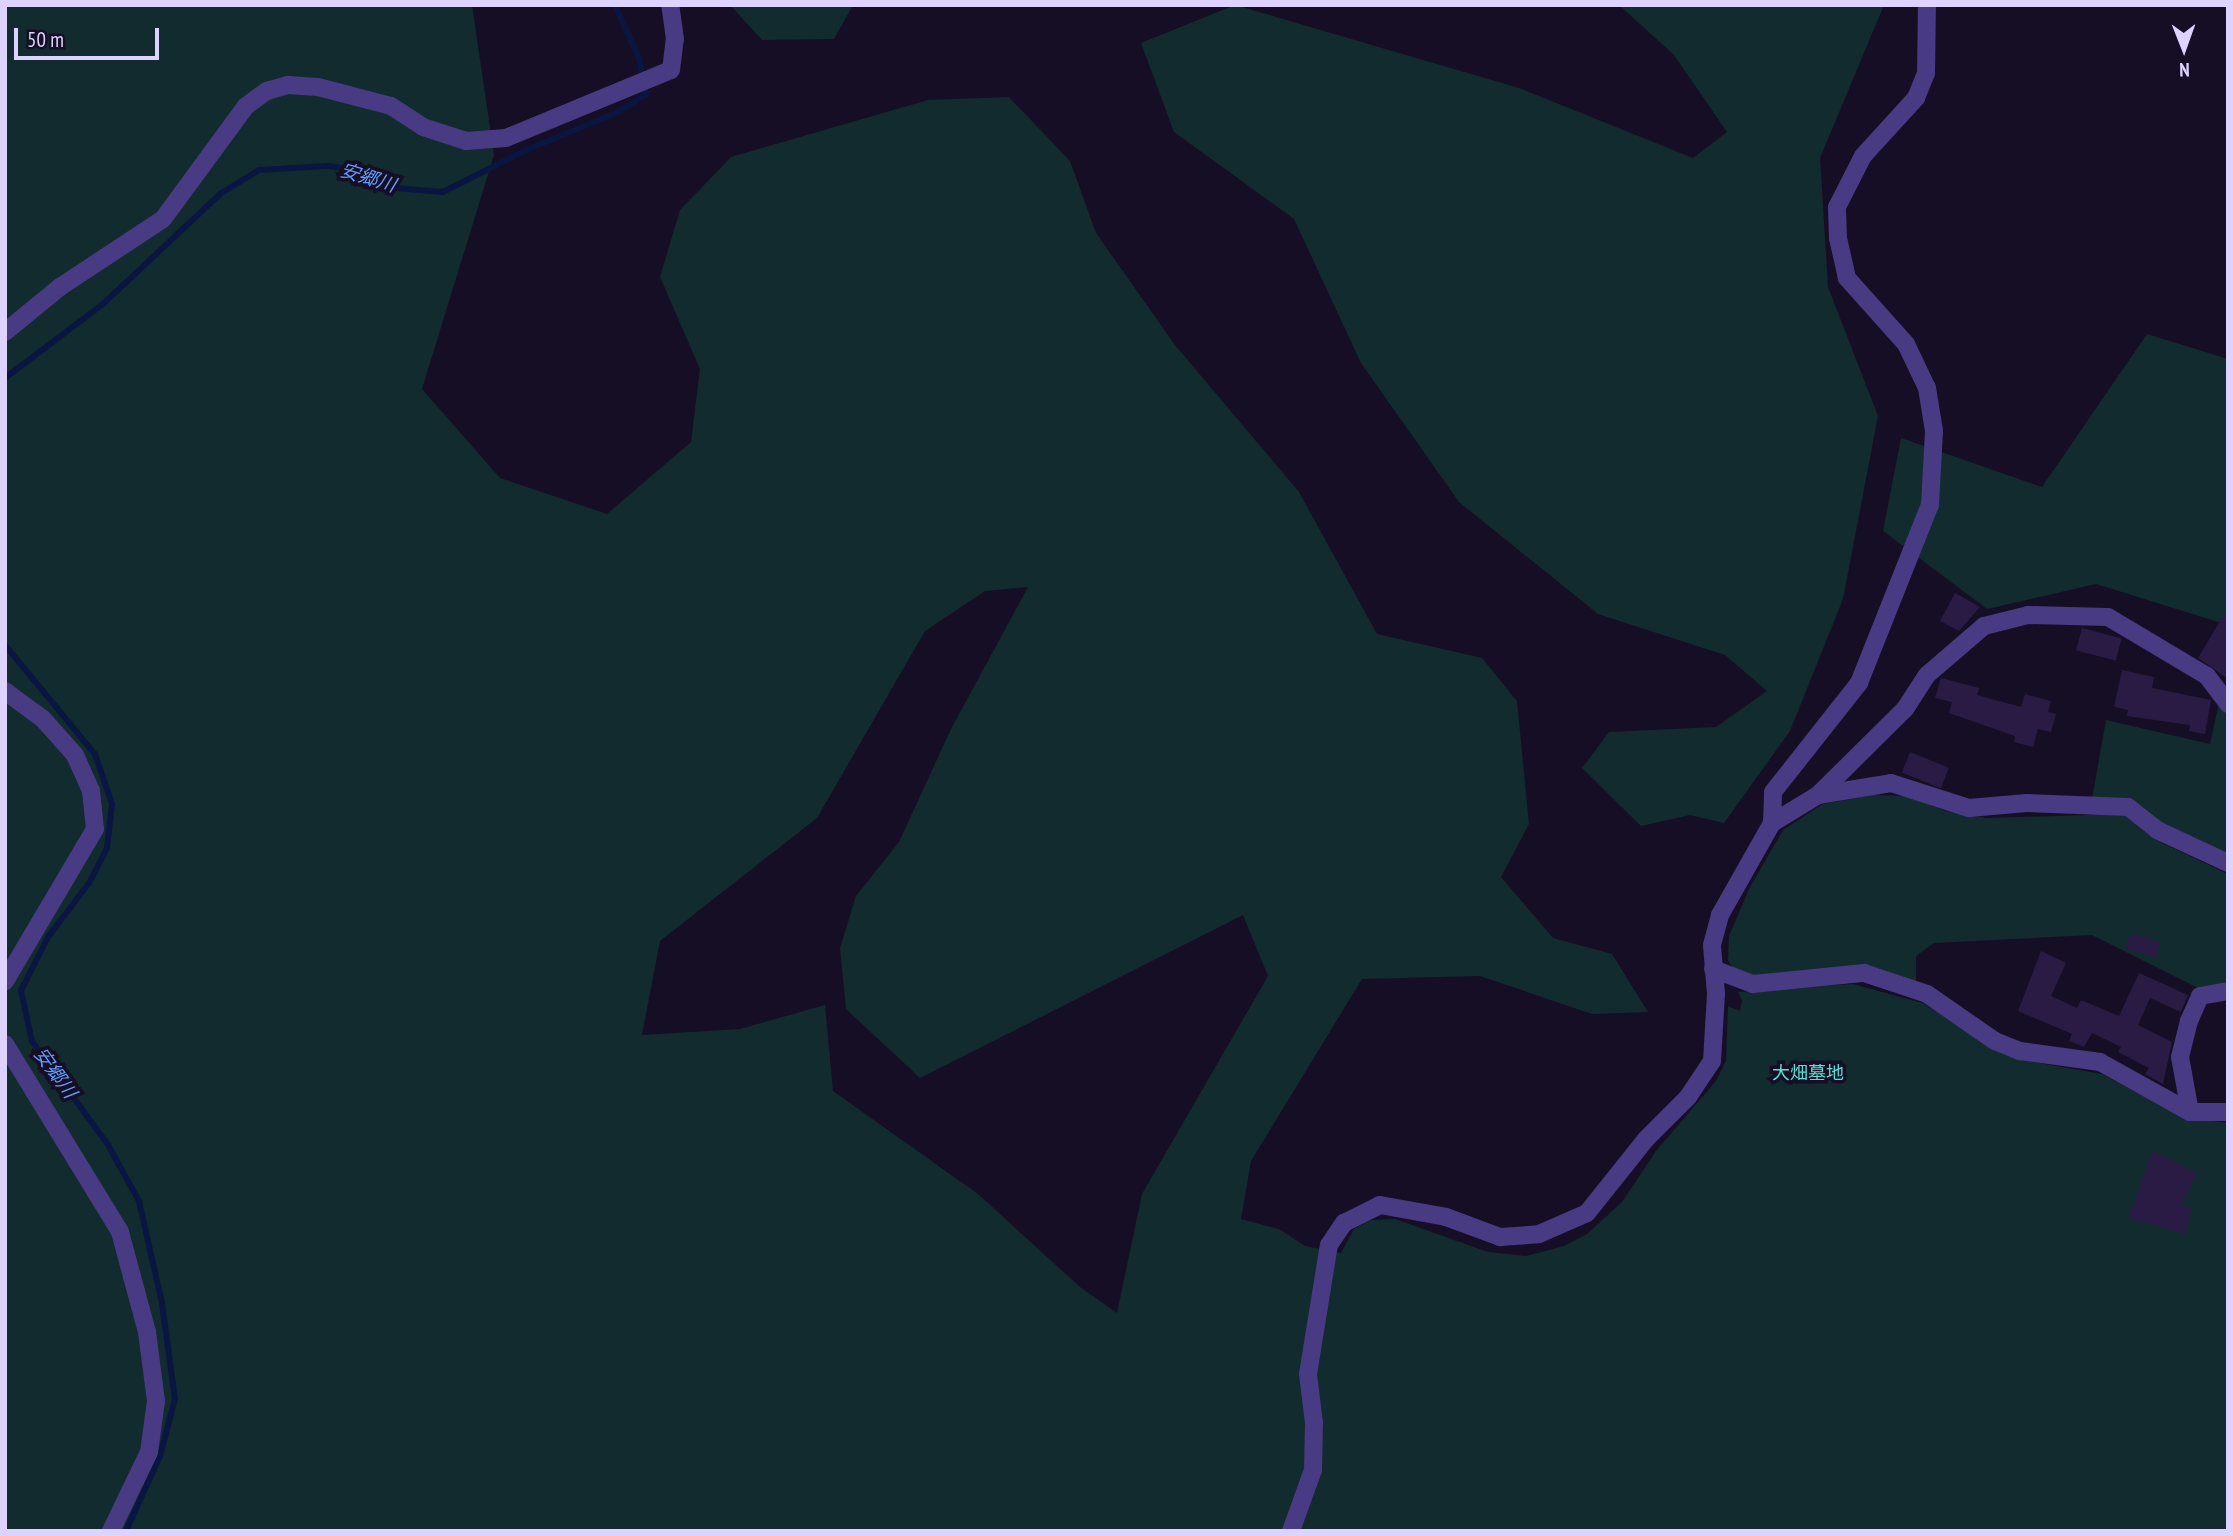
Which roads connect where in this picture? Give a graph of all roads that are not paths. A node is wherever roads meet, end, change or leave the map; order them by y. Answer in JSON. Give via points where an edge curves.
{"nodes":[{"id":1,"x":670,"y":5,"type":"edge"},
{"id":2,"x":1927,"y":5,"type":"edge"},
{"id":3,"x":5,"y":332,"type":"edge"},
{"id":4,"x":5,"y":691,"type":"edge"},
{"id":5,"x":2228,"y":704,"type":"edge"},
{"id":6,"x":1818,"y":795,"type":"junction"},
{"id":7,"x":1772,"y":823,"type":"junction"},
{"id":8,"x":2228,"y":863,"type":"edge"},
{"id":9,"x":1713,"y":969,"type":"junction"},
{"id":10,"x":5,"y":981,"type":"edge"},
{"id":11,"x":2228,"y":991,"type":"edge"},
{"id":12,"x":5,"y":1044,"type":"edge"},
{"id":13,"x":2190,"y":1112,"type":"junction"},
{"id":14,"x":2228,"y":1112,"type":"edge"},
{"id":15,"x":111,"y":1531,"type":"edge"},
{"id":16,"x":1291,"y":1531,"type":"edge"}],
"edges":[{"from":1,"to":3,"type":"street","via":[[675,39],[671,71],[506,138],[466,141],[423,127],[391,106],[360,96],[288,85],[267,91],[246,106],[163,219]]},
{"from":2,"to":7,"type":"street","via":[[1926,73],[1916,98],[1863,156],[1837,207],[1847,278],[1906,344],[1927,388],[1934,431],[1930,505],[1859,682],[1773,792]]},
{"from":4,"to":10,"type":"street","via":[[43,719],[75,755],[91,791],[95,828]]},
{"from":5,"to":6,"type":"street","via":[[2207,676],[2108,617],[2028,615],[1984,626],[1954,649],[1927,675],[1905,709]]},
{"from":6,"to":7,"type":"street"},
{"from":6,"to":8,"type":"street","via":[[1891,783],[1969,808],[2027,803],[2128,807],[2157,830]]},
{"from":7,"to":9,"type":"street","via":[[1720,915],[1712,945]]},
{"from":9,"to":13,"type":"street","via":[[1753,984],[1864,974],[1927,994],[1995,1041],[2020,1051],[2100,1062]]},
{"from":9,"to":16,"type":"street","via":[[1712,1061],[1688,1097],[1646,1139],[1587,1213],[1539,1234],[1500,1237],[1446,1217],[1380,1205],[1344,1223],[1329,1245],[1308,1374],[1313,1470]]},
{"from":11,"to":13,"type":"street","via":[[2200,996],[2189,1021],[2180,1056]]},
{"from":12,"to":15,"type":"street","via":[[120,1232],[144,1321],[156,1401],[149,1452]]},
{"from":13,"to":14,"type":"street"}]}
